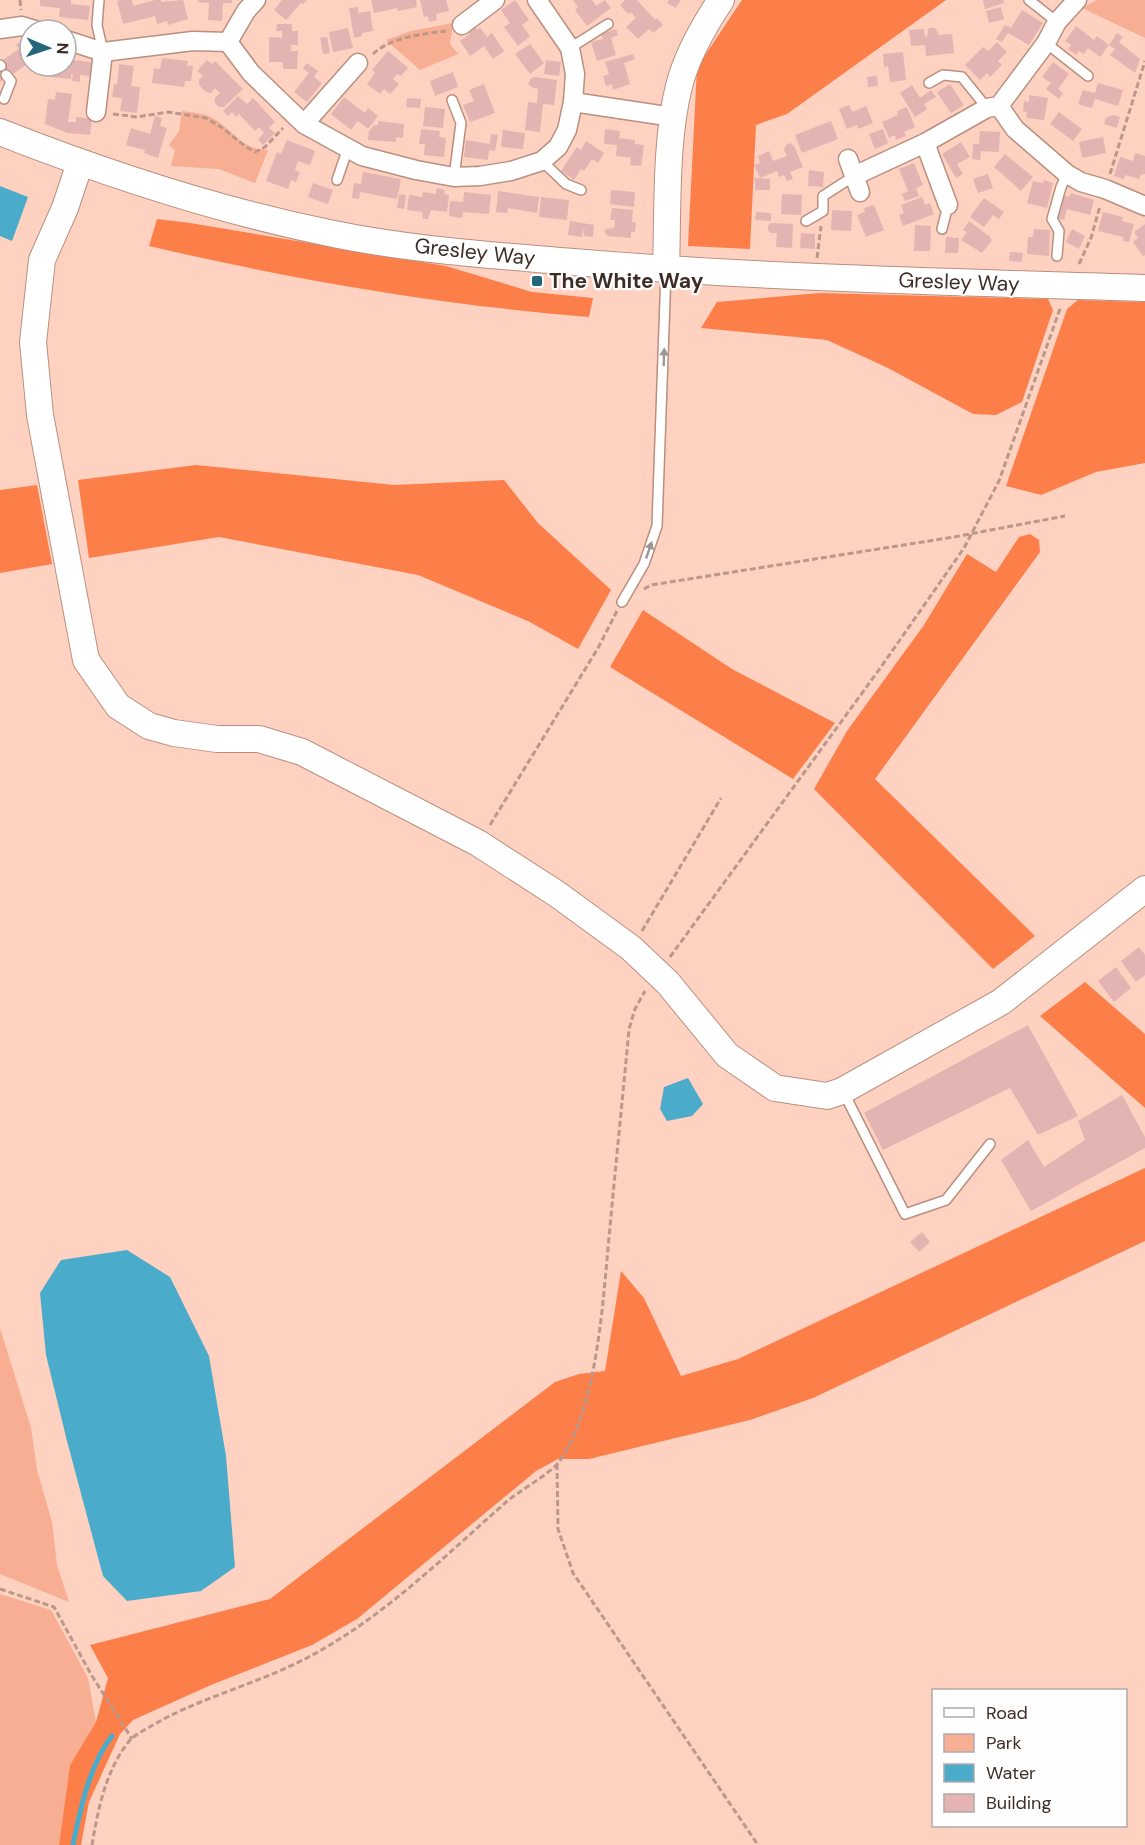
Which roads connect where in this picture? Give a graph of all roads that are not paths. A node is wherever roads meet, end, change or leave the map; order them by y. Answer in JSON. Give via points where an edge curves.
{"nodes":[{"id":1,"x":99,"y":0,"type":"edge"},
{"id":2,"x":256,"y":0,"type":"edge"},
{"id":3,"x":495,"y":0,"type":"edge"},
{"id":4,"x":537,"y":0,"type":"edge"},
{"id":5,"x":721,"y":0,"type":"edge"},
{"id":6,"x":1029,"y":0,"type":"edge"},
{"id":7,"x":1077,"y":0,"type":"edge"},
{"id":8,"x":1057,"y":22,"type":"junction"},
{"id":9,"x":608,"y":24,"type":"dead end"},
{"id":10,"x":462,"y":25,"type":"road end"},
{"id":11,"x":18,"y":26,"type":"edge"},
{"id":12,"x":0,"y":28,"type":"edge"},
{"id":13,"x":228,"y":42,"type":"junction"},
{"id":14,"x":78,"y":44,"type":"edge"},
{"id":15,"x":1046,"y":44,"type":"junction"},
{"id":16,"x":570,"y":48,"type":"junction"},
{"id":17,"x":103,"y":52,"type":"junction"},
{"id":18,"x":358,"y":63,"type":"road end"},
{"id":19,"x":6,"y":75,"type":"dead end"},
{"id":20,"x":1088,"y":76,"type":"dead end"},
{"id":21,"x":929,"y":82,"type":"dead end"},
{"id":22,"x":4,"y":99,"type":"dead end"},
{"id":23,"x":452,"y":100,"type":"dead end"},
{"id":24,"x":573,"y":102,"type":"junction"},
{"id":25,"x":993,"y":107,"type":"junction"},
{"id":26,"x":96,"y":112,"type":"road end"},
{"id":27,"x":673,"y":117,"type":"junction"},
{"id":28,"x":299,"y":120,"type":"junction"},
{"id":29,"x":0,"y":132,"type":"edge"},
{"id":30,"x":925,"y":142,"type":"junction"},
{"id":31,"x":348,"y":148,"type":"junction"},
{"id":32,"x":542,"y":160,"type":"junction"},
{"id":33,"x":80,"y":163,"type":"junction"},
{"id":34,"x":1067,"y":174,"type":"junction"},
{"id":35,"x":854,"y":176,"type":"joint"},
{"id":36,"x":454,"y":177,"type":"junction"},
{"id":37,"x":337,"y":180,"type":"dead end"},
{"id":38,"x":581,"y":190,"type":"dead end"},
{"id":39,"x":951,"y":200,"type":"joint"},
{"id":40,"x":1145,"y":206,"type":"edge"},
{"id":41,"x":806,"y":221,"type":"dead end"},
{"id":42,"x":942,"y":229,"type":"dead end"},
{"id":43,"x":1057,"y":256,"type":"dead end"},
{"id":44,"x":666,"y":269,"type":"junction"},
{"id":45,"x":1145,"y":288,"type":"edge"},
{"id":46,"x":622,"y":602,"type":"road end"},
{"id":47,"x":1145,"y":889,"type":"edge"},
{"id":48,"x":842,"y":1092,"type":"junction"},
{"id":49,"x":990,"y":1144,"type":"dead end"}],
"edges":[{"from":1,"to":17,"type":"lane"},
{"from":2,"to":13,"type":"street"},
{"from":3,"to":10,"type":"street"},
{"from":4,"to":16,"type":"street"},
{"from":5,"to":27,"type":"street","via":[[693,48]]},
{"from":6,"to":8,"type":"lane"},
{"from":7,"to":8,"type":"street"},
{"from":8,"to":15,"type":"street"},
{"from":9,"to":16,"type":"lane"},
{"from":11,"to":12,"type":"street"},
{"from":13,"to":17,"type":"street","via":[[193,41]]},
{"from":13,"to":28,"type":"street","via":[[251,73]]},
{"from":14,"to":17,"type":"street"},
{"from":15,"to":20,"type":"lane"},
{"from":15,"to":25,"type":"street"},
{"from":16,"to":24,"type":"street","via":[[575,74]]},
{"from":17,"to":26,"type":"street"},
{"from":18,"to":28,"type":"street"},
{"from":19,"to":22,"type":"lane","via":[[10,81]]},
{"from":21,"to":25,"type":"lane","via":[[943,75],[962,77]]},
{"from":23,"to":36,"type":"lane","via":[[461,123]]},
{"from":24,"to":27,"type":"street"},
{"from":24,"to":32,"type":"street","via":[[567,130],[558,147]]},
{"from":25,"to":30,"type":"street"},
{"from":25,"to":34,"type":"street"},
{"from":27,"to":44,"type":"street"},
{"from":28,"to":31,"type":"street"},
{"from":29,"to":33,"type":"street","name":"Gresley Way"},
{"from":30,"to":35,"type":"street"},
{"from":30,"to":39,"type":"street"},
{"from":31,"to":36,"type":"street","via":[[362,156]]},
{"from":31,"to":37,"type":"lane"},
{"from":32,"to":36,"type":"street","via":[[511,171]]},
{"from":32,"to":38,"type":"lane","via":[[566,184]]},
{"from":33,"to":44,"type":"street","name":"Gresley Way","via":[[188,199],[329,233],[428,249]]},
{"from":33,"to":48,"type":"street","via":[[42,260],[33,342],[40,415],[86,660],[118,706],[148,726],[174,733],[259,739],[302,752],[478,843],[631,948],[668,983],[727,1055],[775,1088],[827,1096]]},
{"from":34,"to":40,"type":"street"},
{"from":34,"to":43,"type":"lane","via":[[1052,219],[1059,231]]},
{"from":35,"to":41,"type":"lane","via":[[823,196],[823,211]]},
{"from":39,"to":42,"type":"lane"},
{"from":44,"to":45,"type":"street","name":"Gresley Way","via":[[816,278]]},
{"from":46,"to":44,"type":"lane","one_way":true,"via":[[644,564],[657,526]]},
{"from":47,"to":48,"type":"street","via":[[1001,1002]]},
{"from":48,"to":49,"type":"lane","via":[[904,1214],[946,1200]]}]}
